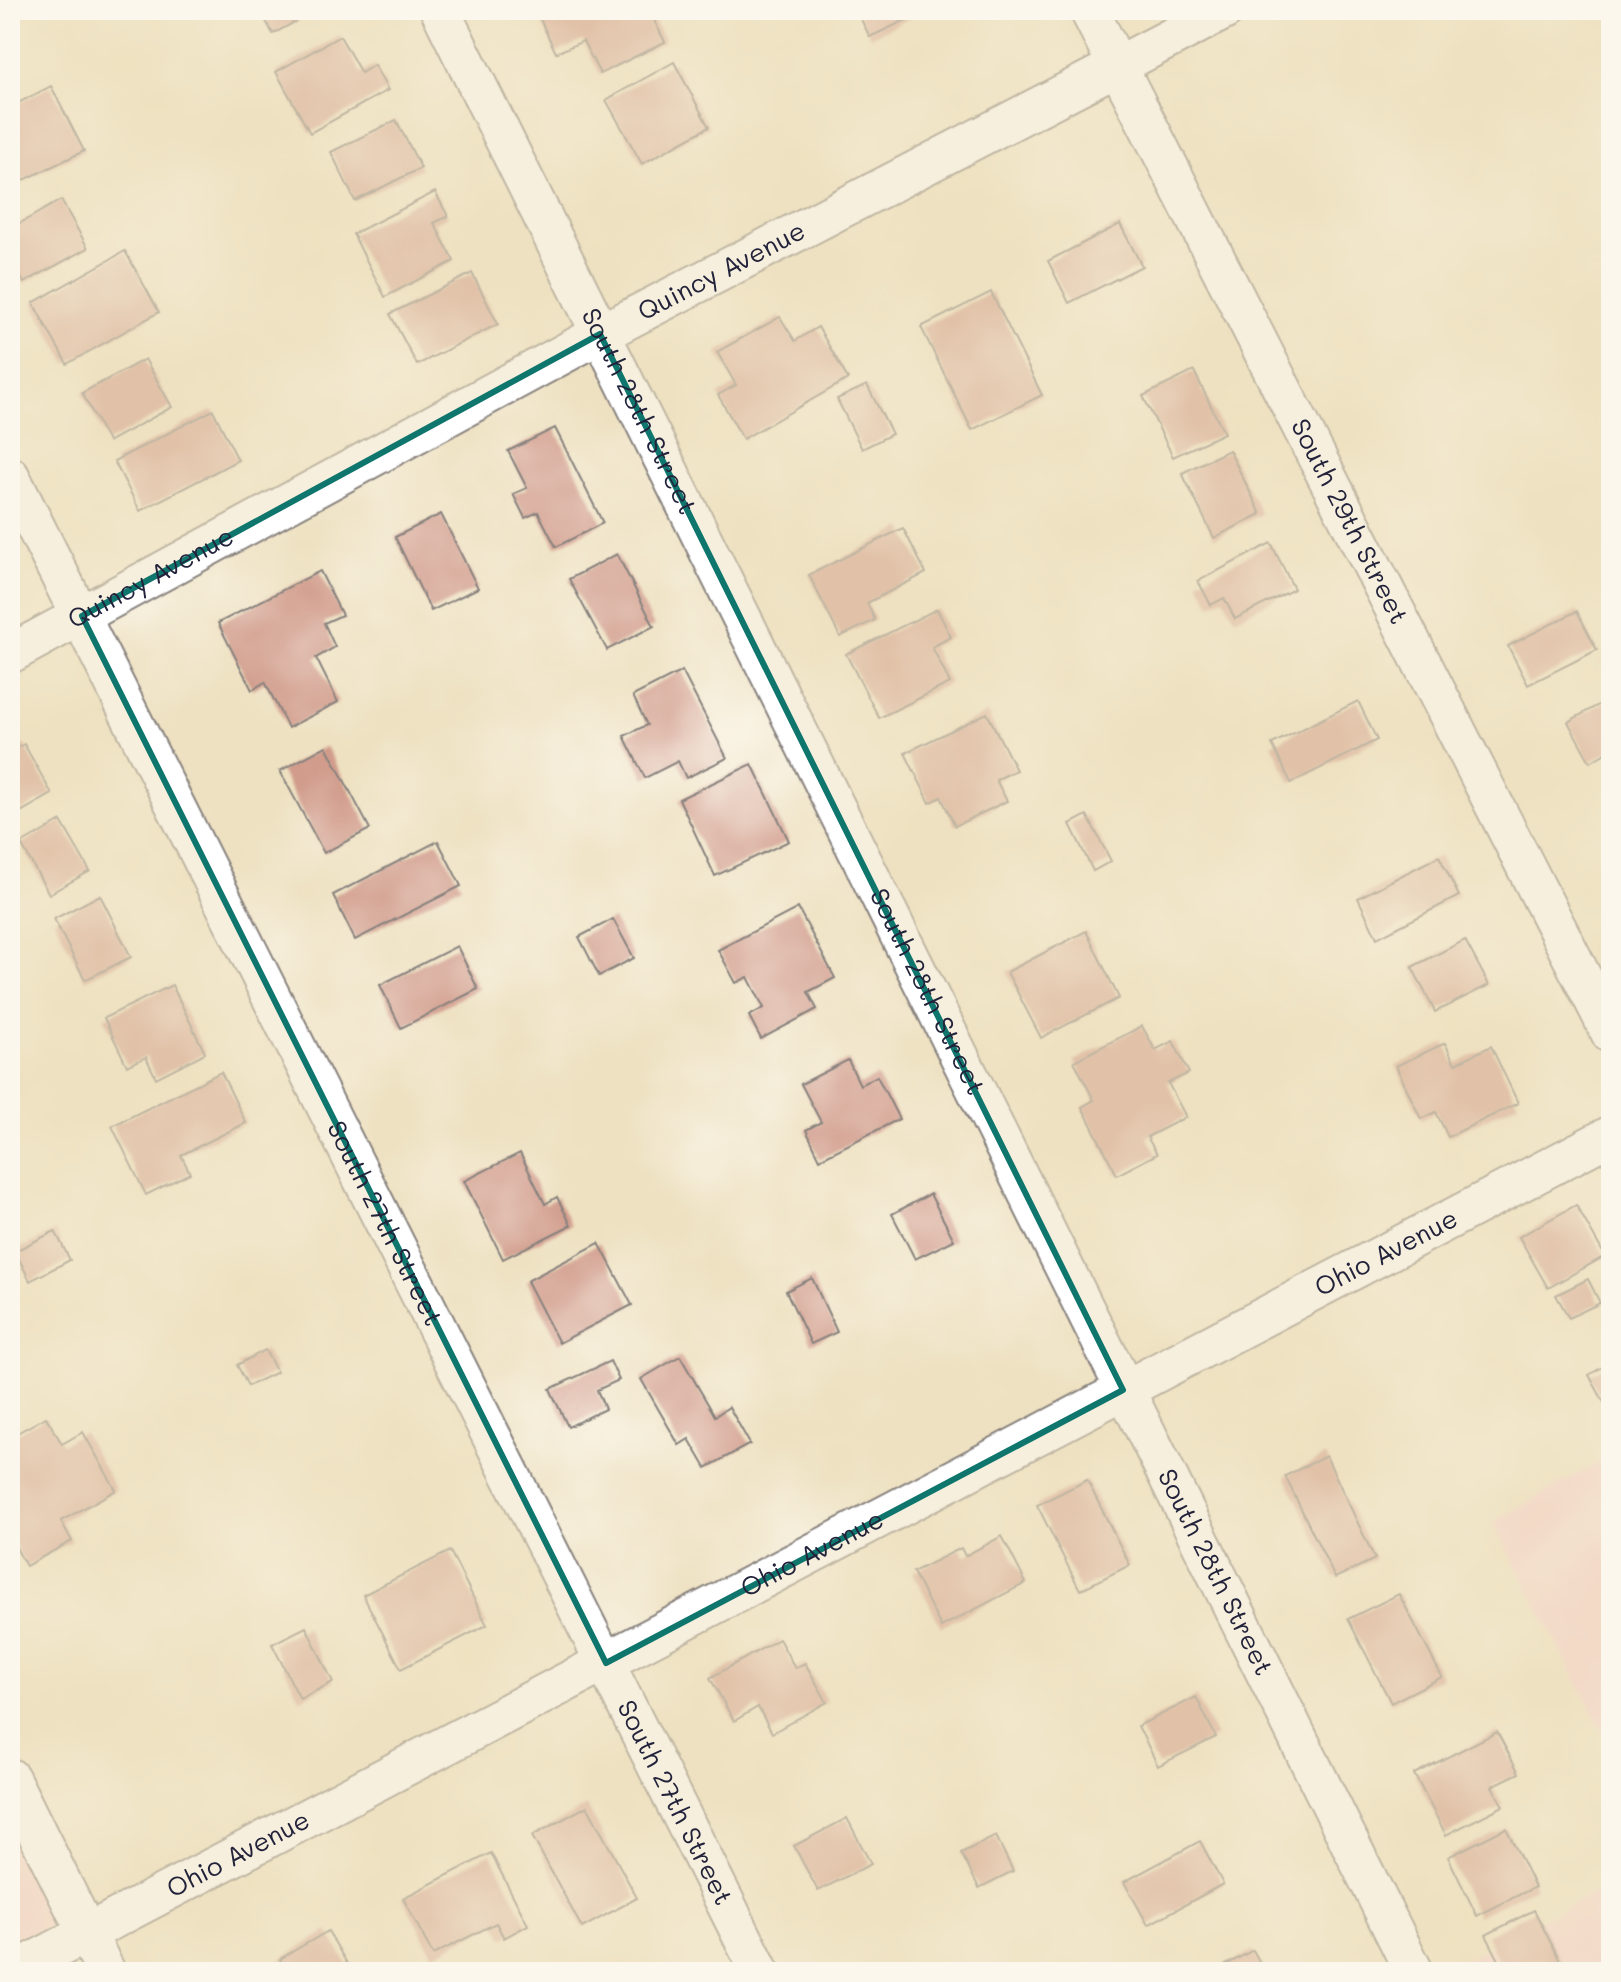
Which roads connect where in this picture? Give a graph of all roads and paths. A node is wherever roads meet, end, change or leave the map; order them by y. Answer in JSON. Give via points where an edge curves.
{"nodes":[{"id":1,"x":440,"y":10,"type":"edge"},
{"id":2,"x":1089,"y":10,"type":"edge"},
{"id":3,"x":1225,"y":10,"type":"edge"},
{"id":4,"x":1117,"y":67,"type":"junction"},
{"id":5,"x":600,"y":334,"type":"junction"},
{"id":6,"x":10,"y":476,"type":"edge"},
{"id":7,"x":82,"y":616,"type":"junction"},
{"id":8,"x":10,"y":654,"type":"edge"},
{"id":9,"x":1611,"y":1034,"type":"edge"},
{"id":10,"x":1611,"y":1135,"type":"edge"},
{"id":11,"x":1123,"y":1390,"type":"junction"},
{"id":12,"x":606,"y":1663,"type":"junction"},
{"id":13,"x":10,"y":1778,"type":"edge"},
{"id":14,"x":87,"y":1932,"type":"junction"},
{"id":15,"x":13,"y":1972,"type":"edge"},
{"id":16,"x":106,"y":1972,"type":"edge"},
{"id":17,"x":760,"y":1972,"type":"edge"},
{"id":18,"x":1414,"y":1972,"type":"edge"}],
"edges":[{"from":1,"to":5,"type":"street","name":"South 28th Street"},
{"from":2,"to":4,"type":"street","name":"South 29th Street"},
{"from":3,"to":4,"type":"street","name":"Quincy Avenue"},
{"from":4,"to":5,"type":"street","name":"Quincy Avenue"},
{"from":4,"to":9,"type":"street","name":"South 29th Street"},
{"from":5,"to":7,"type":"street","name":"Quincy Avenue"},
{"from":5,"to":11,"type":"street","name":"South 28th Street"},
{"from":6,"to":7,"type":"street","name":"South 27th Street"},
{"from":7,"to":8,"type":"street","name":"Quincy Avenue"},
{"from":7,"to":12,"type":"street","name":"South 27th Street"},
{"from":10,"to":11,"type":"street","name":"Ohio Avenue"},
{"from":11,"to":12,"type":"street","name":"Ohio Avenue"},
{"from":11,"to":18,"type":"street","name":"South 28th Street"},
{"from":12,"to":14,"type":"street","name":"Ohio Avenue"},
{"from":12,"to":17,"type":"street","name":"South 27th Street"},
{"from":13,"to":14,"type":"street"},
{"from":14,"to":15,"type":"street","name":"Ohio Avenue"},
{"from":14,"to":16,"type":"street"}]}
